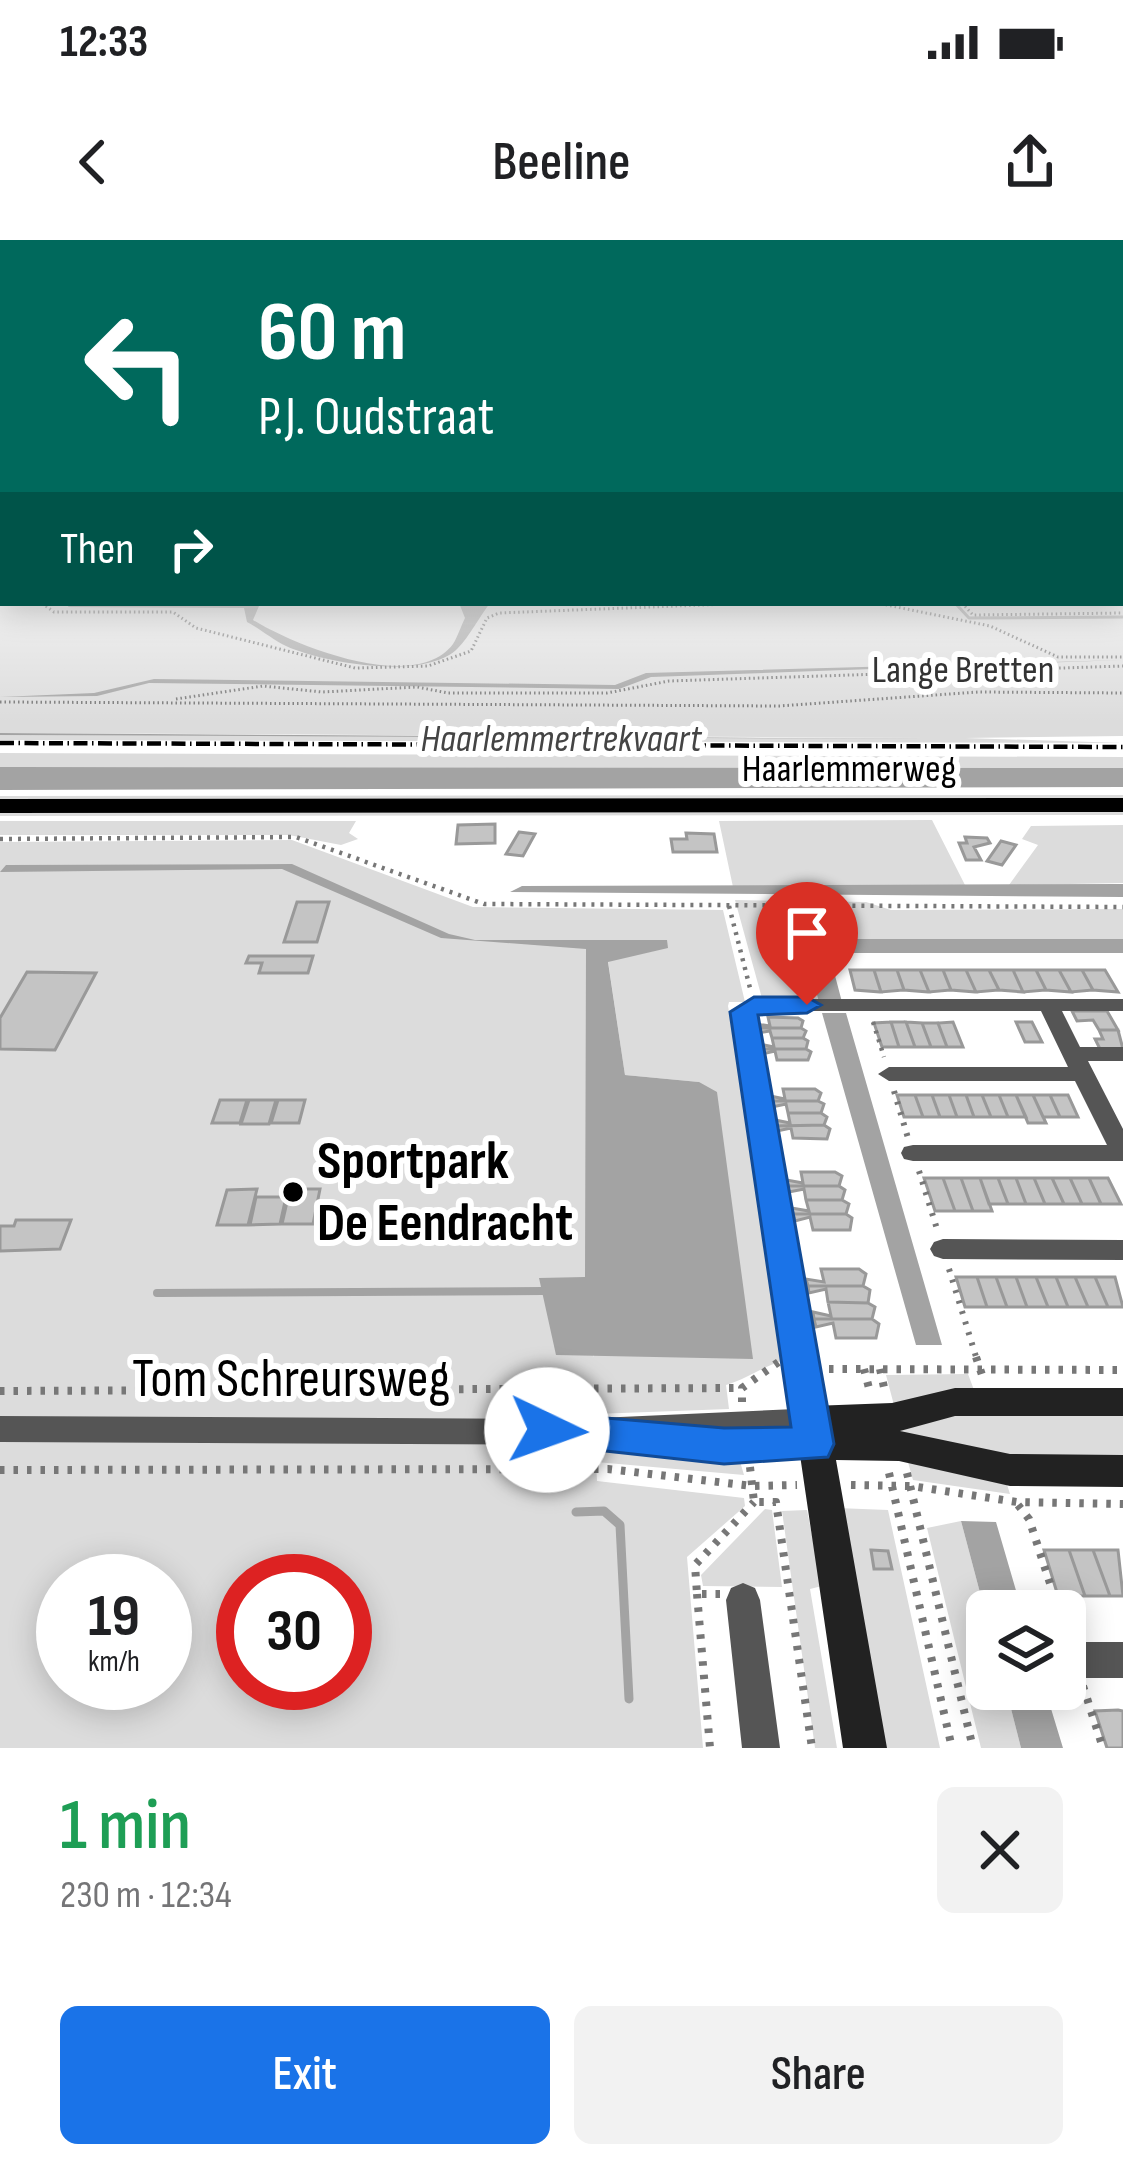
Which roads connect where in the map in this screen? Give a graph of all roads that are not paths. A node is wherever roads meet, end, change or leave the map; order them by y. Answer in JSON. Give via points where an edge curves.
{"nodes":[{"id":1,"x":1123,"y":795,"type":"edge"},
{"id":2,"x":0,"y":796,"type":"edge"},
{"id":3,"x":1123,"y":805,"type":"edge"},
{"id":4,"x":0,"y":806,"type":"edge"},
{"id":5,"x":1048,"y":1005,"type":"junction"},
{"id":6,"x":1123,"y":1005,"type":"edge"},
{"id":7,"x":1123,"y":1054,"type":"edge"},
{"id":8,"x":1077,"y":1064,"type":"junction"},
{"id":9,"x":889,"y":1074,"type":"road end"},
{"id":10,"x":1112,"y":1110,"type":"edge"},
{"id":11,"x":913,"y":1153,"type":"road end"},
{"id":12,"x":1123,"y":1153,"type":"edge"},
{"id":13,"x":943,"y":1249,"type":"road end"},
{"id":14,"x":1123,"y":1250,"type":"edge"},
{"id":15,"x":1123,"y":1402,"type":"edge"},
{"id":16,"x":0,"y":1429,"type":"edge"},
{"id":17,"x":895,"y":1432,"type":"junction"},
{"id":18,"x":813,"y":1433,"type":"junction"},
{"id":19,"x":1123,"y":1471,"type":"edge"},
{"id":20,"x":752,"y":1596,"type":"road end"},
{"id":21,"x":1086,"y":1660,"type":"edge"},
{"id":22,"x":1123,"y":1660,"type":"edge"},
{"id":23,"x":761,"y":1748,"type":"edge"},
{"id":24,"x":865,"y":1748,"type":"edge"}],
"edges":[{"from":1,"to":2,"type":"main road","name":"Haarlemmerweg"},
{"from":3,"to":4,"type":"main road","name":"Haarlemmerweg"},
{"from":5,"to":6,"type":"street"},
{"from":5,"to":8,"type":"street"},
{"from":5,"to":18,"type":"street","via":[[754,1005],[744,1012]]},
{"from":7,"to":8,"type":"street"},
{"from":8,"to":9,"type":"street"},
{"from":8,"to":10,"type":"street"},
{"from":10,"to":12,"type":"street"},
{"from":11,"to":12,"type":"street"},
{"from":13,"to":14,"type":"street"},
{"from":15,"to":17,"type":"street","via":[[985,1385]]},
{"from":16,"to":18,"type":"street","name":"Tom Schreursweg","via":[[581,1430],[724,1446]]},
{"from":17,"to":18,"type":"street"},
{"from":17,"to":19,"type":"street","via":[[1010,1470]]},
{"from":18,"to":24,"type":"street"},
{"from":20,"to":23,"type":"street"},
{"from":21,"to":22,"type":"street"}]}
